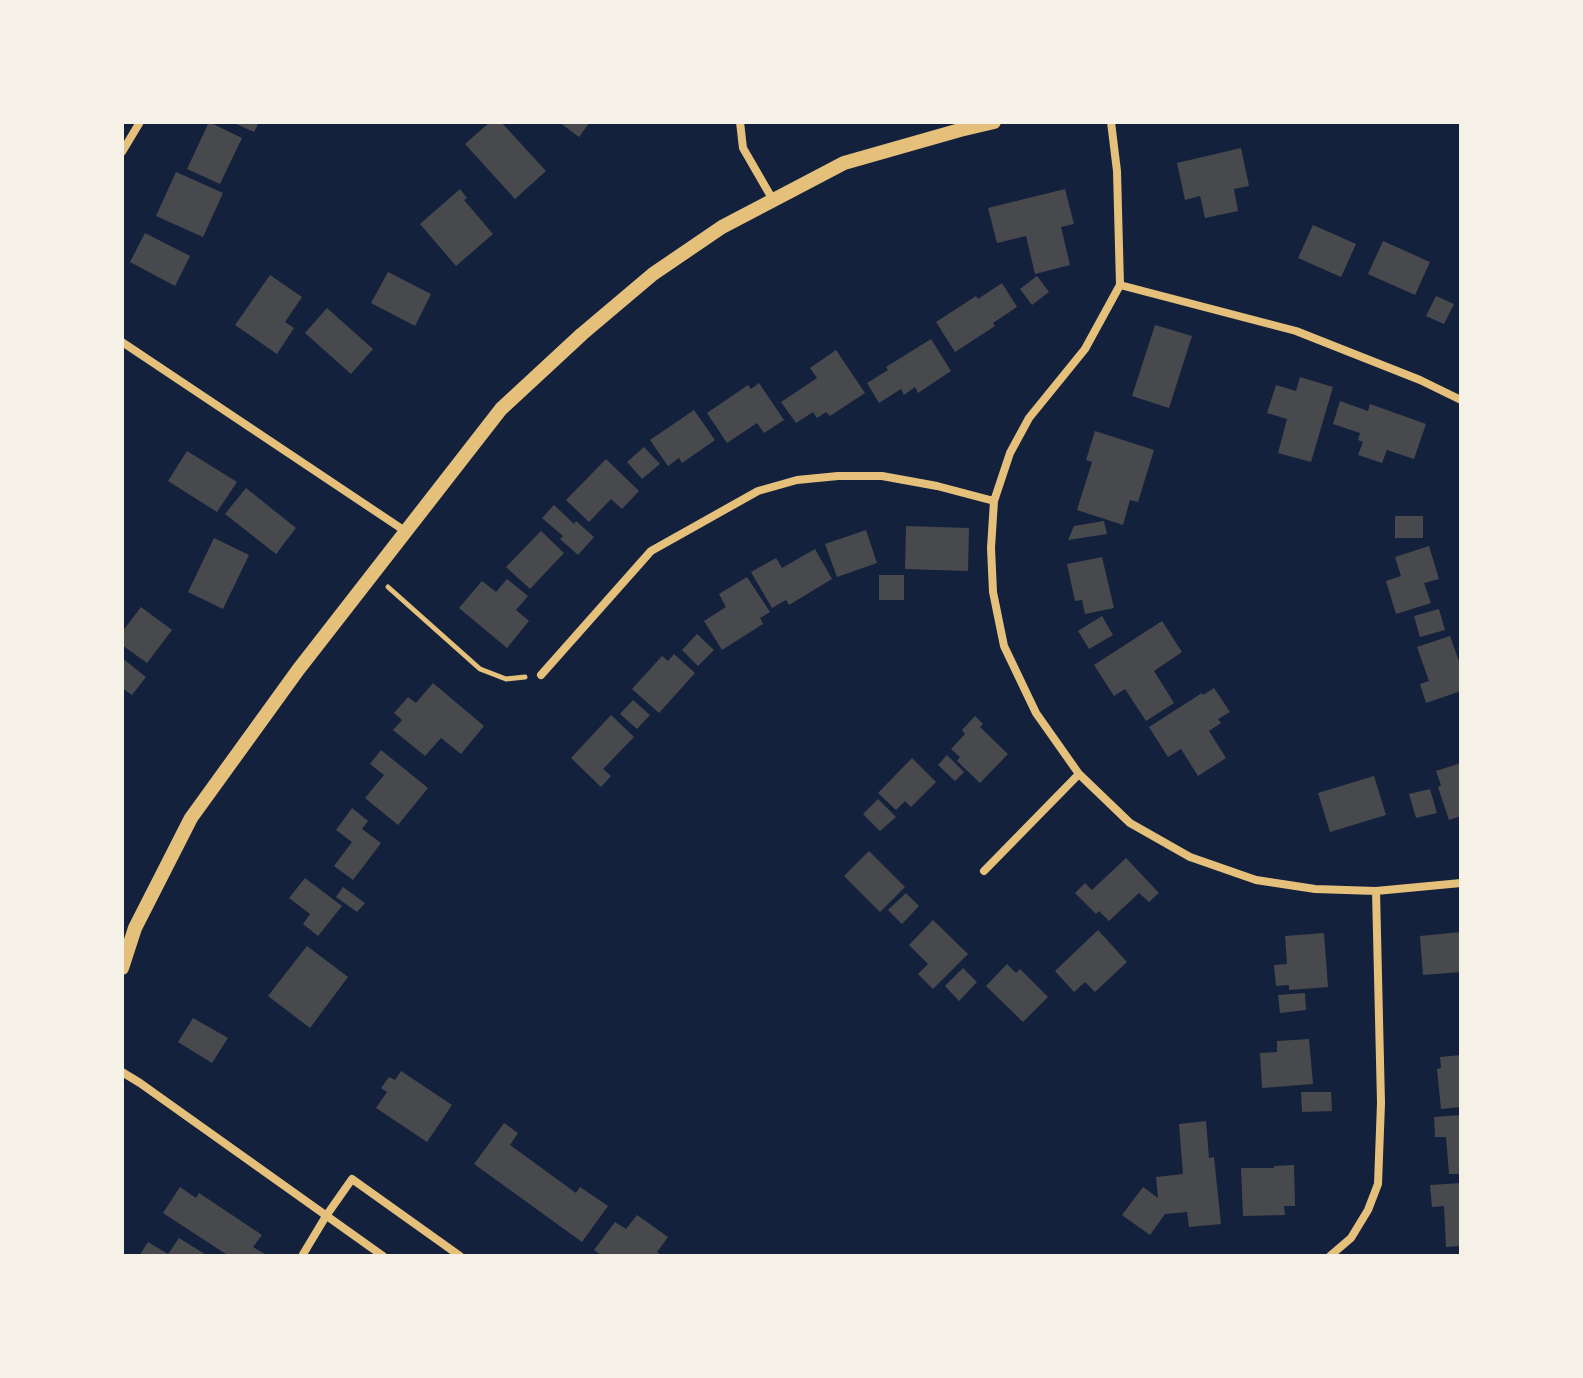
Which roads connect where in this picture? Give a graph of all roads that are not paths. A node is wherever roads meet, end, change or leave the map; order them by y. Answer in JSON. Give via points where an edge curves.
{"nodes":[{"id":1,"x":140,"y":122,"type":"edge"},
{"id":2,"x":740,"y":122,"type":"edge"},
{"id":3,"x":994,"y":122,"type":"edge"},
{"id":4,"x":1111,"y":122,"type":"edge"},
{"id":5,"x":122,"y":152,"type":"edge"},
{"id":6,"x":773,"y":200,"type":"junction"},
{"id":7,"x":1120,"y":285,"type":"junction"},
{"id":8,"x":122,"y":342,"type":"edge"},
{"id":9,"x":1461,"y":400,"type":"edge"},
{"id":10,"x":994,"y":501,"type":"junction"},
{"id":11,"x":405,"y":531,"type":"junction"},
{"id":12,"x":541,"y":675,"type":"road end"},
{"id":13,"x":1079,"y":774,"type":"junction"},
{"id":14,"x":984,"y":871,"type":"dead end"},
{"id":15,"x":1461,"y":883,"type":"edge"},
{"id":16,"x":1376,"y":891,"type":"junction"},
{"id":17,"x":122,"y":968,"type":"edge"},
{"id":18,"x":122,"y":1072,"type":"edge"},
{"id":19,"x":326,"y":1216,"type":"junction"},
{"id":20,"x":302,"y":1256,"type":"edge"},
{"id":21,"x":383,"y":1256,"type":"edge"},
{"id":22,"x":460,"y":1256,"type":"edge"},
{"id":23,"x":1330,"y":1256,"type":"edge"}],
"edges":[{"from":1,"to":5,"type":"street"},
{"from":2,"to":6,"type":"street","via":[[743,148]]},
{"from":3,"to":6,"type":"street","via":[[844,163]]},
{"from":4,"to":7,"type":"street"},
{"from":6,"to":11,"type":"street","via":[[653,274],[582,334],[501,409]]},
{"from":7,"to":9,"type":"street","via":[[1296,331]]},
{"from":7,"to":10,"type":"street","via":[[1085,349],[1029,418]]},
{"from":8,"to":11,"type":"street"},
{"from":10,"to":12,"type":"street","via":[[882,476],[797,480],[758,491],[651,551]]},
{"from":10,"to":13,"type":"street","via":[[993,592],[1004,646],[1036,713]]},
{"from":11,"to":17,"type":"street","via":[[191,818],[135,928]]},
{"from":13,"to":14,"type":"street"},
{"from":13,"to":16,"type":"street","via":[[1130,823],[1190,857],[1256,880]]},
{"from":15,"to":16,"type":"street"},
{"from":16,"to":23,"type":"street","via":[[1378,1184],[1351,1238]]},
{"from":18,"to":19,"type":"street"},
{"from":19,"to":20,"type":"street"},
{"from":19,"to":21,"type":"street"},
{"from":19,"to":22,"type":"street","via":[[352,1179]]}]}
